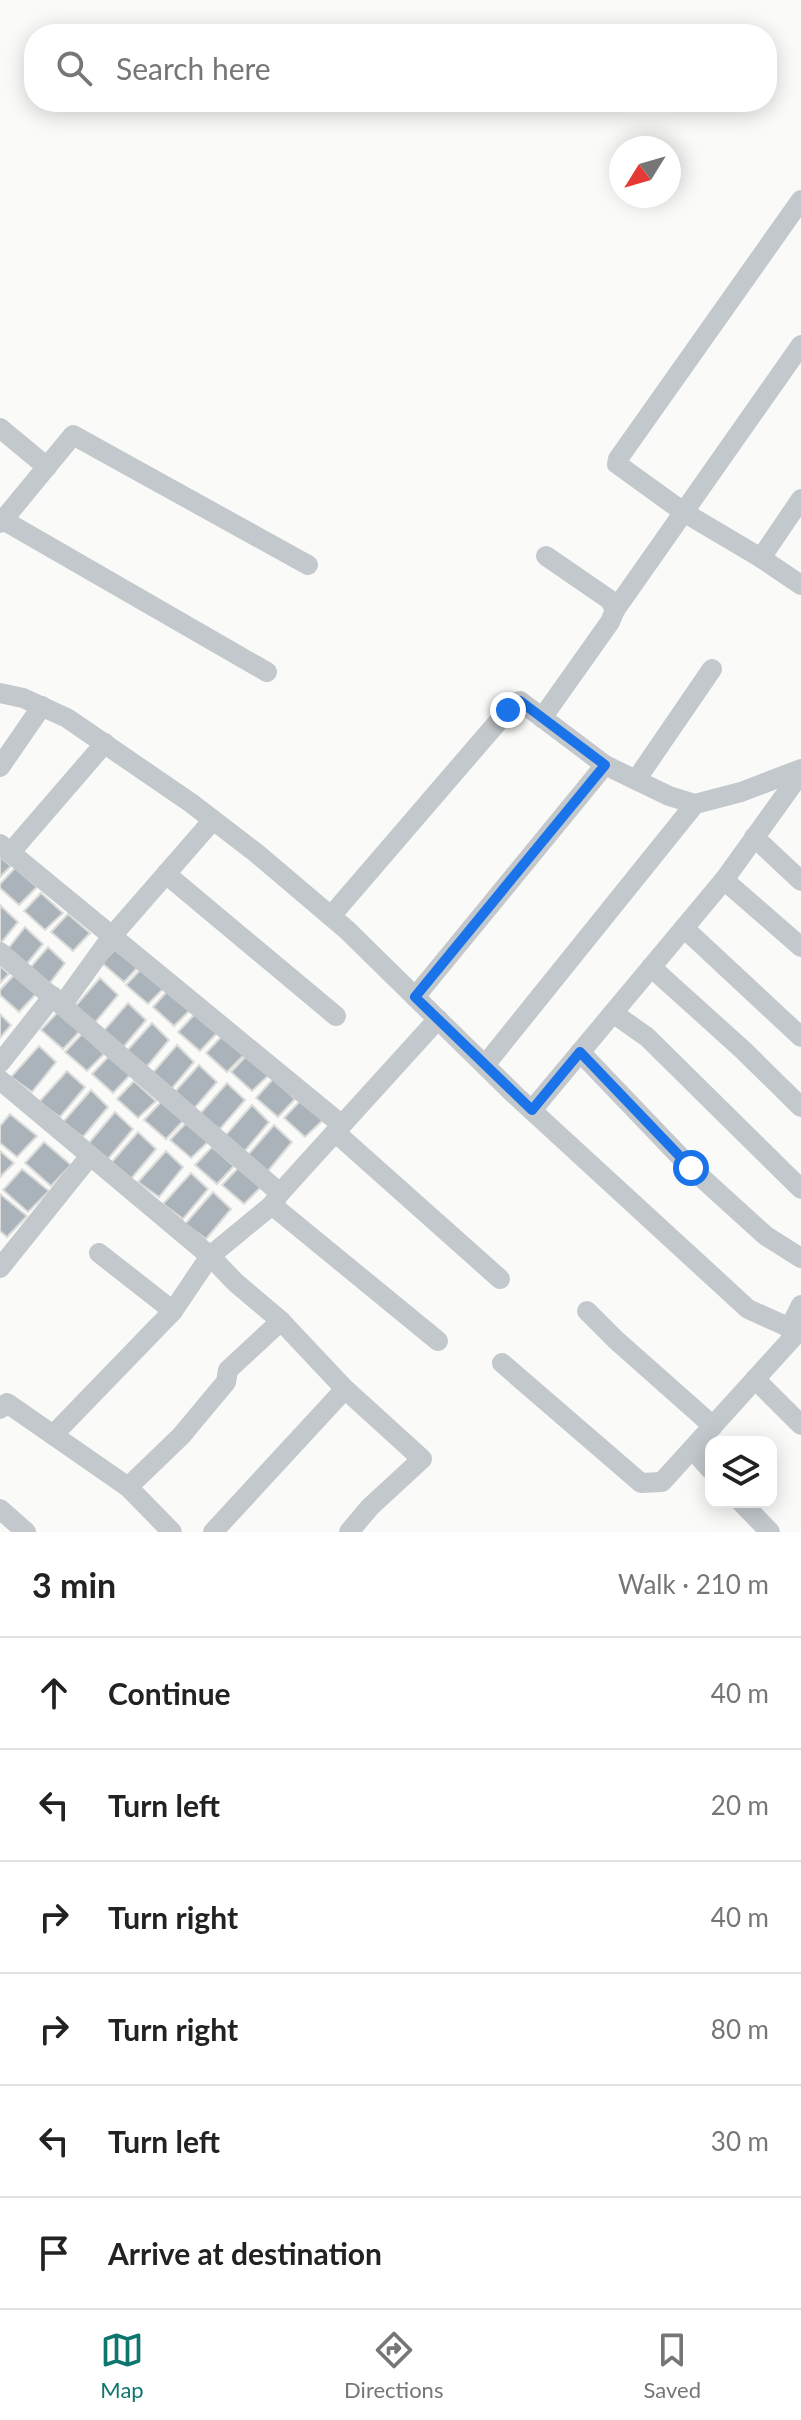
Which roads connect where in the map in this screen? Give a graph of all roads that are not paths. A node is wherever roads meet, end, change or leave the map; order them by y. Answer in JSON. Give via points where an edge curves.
{"nodes":[{"id":1,"x":801,"y":200,"type":"edge"},
{"id":2,"x":801,"y":345,"type":"edge"},
{"id":3,"x":0,"y":428,"type":"edge"},
{"id":4,"x":47,"y":467,"type":"junction"},
{"id":5,"x":801,"y":499,"type":"edge"},
{"id":6,"x":685,"y":513,"type":"junction"},
{"id":7,"x":1,"y":522,"type":"edge"},
{"id":8,"x":546,"y":556,"type":"dead end"},
{"id":9,"x":761,"y":558,"type":"junction"},
{"id":10,"x":308,"y":565,"type":"dead end"},
{"id":11,"x":801,"y":585,"type":"edge"},
{"id":12,"x":615,"y":610,"type":"junction"},
{"id":13,"x":712,"y":669,"type":"dead end"},
{"id":14,"x":267,"y":672,"type":"dead end"},
{"id":15,"x":0,"y":693,"type":"edge"},
{"id":16,"x":42,"y":706,"type":"junction"},
{"id":17,"x":542,"y":718,"type":"junction"},
{"id":18,"x":105,"y":743,"type":"junction"},
{"id":19,"x":605,"y":765,"type":"junction"},
{"id":20,"x":0,"y":767,"type":"edge"},
{"id":21,"x":801,"y":771,"type":"edge"},
{"id":22,"x":636,"y":780,"type":"junction"},
{"id":23,"x":794,"y":797,"type":"edge"},
{"id":24,"x":695,"y":804,"type":"junction"},
{"id":25,"x":213,"y":820,"type":"junction"},
{"id":26,"x":754,"y":837,"type":"junction"},
{"id":27,"x":5,"y":848,"type":"edge"},
{"id":28,"x":166,"y":874,"type":"junction"},
{"id":29,"x":724,"y":880,"type":"junction"},
{"id":30,"x":801,"y":881,"type":"edge"},
{"id":31,"x":331,"y":916,"type":"junction"},
{"id":32,"x":684,"y":928,"type":"junction"},
{"id":33,"x":112,"y":936,"type":"junction"},
{"id":34,"x":801,"y":947,"type":"edge"},
{"id":35,"x":0,"y":952,"type":"edge"},
{"id":36,"x":651,"y":967,"type":"junction"},
{"id":37,"x":415,"y":997,"type":"junction"},
{"id":38,"x":58,"y":1000,"type":"junction"},
{"id":39,"x":613,"y":1013,"type":"junction"},
{"id":40,"x":336,"y":1016,"type":"dead end"},
{"id":41,"x":438,"y":1019,"type":"junction"},
{"id":42,"x":801,"y":1037,"type":"edge"},
{"id":43,"x":580,"y":1052,"type":"junction"},
{"id":44,"x":0,"y":1063,"type":"edge"},
{"id":45,"x":485,"y":1065,"type":"junction"},
{"id":46,"x":4,"y":1092,"type":"edge"},
{"id":47,"x":801,"y":1107,"type":"edge"},
{"id":48,"x":532,"y":1110,"type":"junction"},
{"id":49,"x":339,"y":1129,"type":"junction"},
{"id":50,"x":90,"y":1156,"type":"junction"},
{"id":51,"x":801,"y":1189,"type":"edge"},
{"id":52,"x":276,"y":1199,"type":"junction"},
{"id":53,"x":99,"y":1253,"type":"dead end"},
{"id":54,"x":210,"y":1256,"type":"junction"},
{"id":55,"x":801,"y":1258,"type":"edge"},
{"id":56,"x":0,"y":1268,"type":"edge"},
{"id":57,"x":500,"y":1279,"type":"dead end"},
{"id":58,"x":801,"y":1305,"type":"edge"},
{"id":59,"x":173,"y":1311,"type":"junction"},
{"id":60,"x":587,"y":1311,"type":"dead end"},
{"id":61,"x":281,"y":1321,"type":"junction"},
{"id":62,"x":796,"y":1331,"type":"edge"},
{"id":63,"x":438,"y":1341,"type":"dead end"},
{"id":64,"x":502,"y":1363,"type":"dead end"},
{"id":65,"x":755,"y":1379,"type":"junction"},
{"id":66,"x":345,"y":1389,"type":"junction"},
{"id":67,"x":0,"y":1409,"type":"edge"},
{"id":68,"x":801,"y":1425,"type":"edge"},
{"id":69,"x":713,"y":1426,"type":"junction"},
{"id":70,"x":53,"y":1435,"type":"junction"},
{"id":71,"x":692,"y":1449,"type":"junction"},
{"id":72,"x":705,"y":1463,"type":"edge"},
{"id":73,"x":128,"y":1487,"type":"junction"},
{"id":74,"x":747,"y":1508,"type":"edge"},
{"id":75,"x":0,"y":1509,"type":"edge"},
{"id":76,"x":26,"y":1532,"type":"edge"},
{"id":77,"x":172,"y":1532,"type":"edge"},
{"id":78,"x":213,"y":1532,"type":"edge"},
{"id":79,"x":349,"y":1532,"type":"edge"},
{"id":80,"x":770,"y":1532,"type":"edge"}],
"edges":[{"from":1,"to":6,"type":"street","via":[[618,459],[620,468]]},
{"from":2,"to":6,"type":"street"},
{"from":3,"to":4,"type":"street"},
{"from":4,"to":7,"type":"street"},
{"from":4,"to":10,"type":"street","via":[[73,435]]},
{"from":5,"to":9,"type":"street"},
{"from":6,"to":9,"type":"street"},
{"from":6,"to":12,"type":"street"},
{"from":7,"to":14,"type":"street"},
{"from":8,"to":12,"type":"street","via":[[610,600]]},
{"from":9,"to":11,"type":"street"},
{"from":12,"to":17,"type":"street"},
{"from":13,"to":22,"type":"street"},
{"from":15,"to":16,"type":"street"},
{"from":16,"to":18,"type":"street"},
{"from":16,"to":20,"type":"street"},
{"from":17,"to":19,"type":"street"},
{"from":17,"to":31,"type":"street","via":[[515,702]]},
{"from":18,"to":25,"type":"street"},
{"from":18,"to":27,"type":"street"},
{"from":19,"to":22,"type":"street"},
{"from":19,"to":37,"type":"street"},
{"from":21,"to":23,"type":"street"},
{"from":21,"to":24,"type":"street"},
{"from":22,"to":24,"type":"street"},
{"from":23,"to":26,"type":"street"},
{"from":24,"to":45,"type":"street"},
{"from":25,"to":28,"type":"street"},
{"from":25,"to":31,"type":"street"},
{"from":26,"to":29,"type":"street"},
{"from":26,"to":30,"type":"street"},
{"from":27,"to":33,"type":"street"},
{"from":28,"to":33,"type":"street"},
{"from":28,"to":40,"type":"street"},
{"from":29,"to":32,"type":"street"},
{"from":29,"to":34,"type":"street"},
{"from":31,"to":37,"type":"street"},
{"from":32,"to":36,"type":"street"},
{"from":32,"to":42,"type":"street"},
{"from":33,"to":38,"type":"street"},
{"from":33,"to":49,"type":"street"},
{"from":35,"to":38,"type":"street"},
{"from":36,"to":39,"type":"street"},
{"from":36,"to":47,"type":"street"},
{"from":37,"to":41,"type":"street"},
{"from":38,"to":44,"type":"street"},
{"from":38,"to":52,"type":"street"},
{"from":39,"to":43,"type":"street"},
{"from":39,"to":51,"type":"street","via":[[647,1037]]},
{"from":41,"to":45,"type":"street"},
{"from":41,"to":49,"type":"street"},
{"from":43,"to":48,"type":"street"},
{"from":43,"to":55,"type":"street","via":[[691,1168],[766,1236]]},
{"from":45,"to":48,"type":"street"},
{"from":46,"to":50,"type":"street"},
{"from":48,"to":62,"type":"street","via":[[748,1309]]},
{"from":49,"to":52,"type":"street"},
{"from":49,"to":57,"type":"street"},
{"from":50,"to":54,"type":"street"},
{"from":50,"to":56,"type":"street"},
{"from":52,"to":54,"type":"street"},
{"from":52,"to":63,"type":"street"},
{"from":53,"to":59,"type":"street"},
{"from":54,"to":59,"type":"street"},
{"from":54,"to":61,"type":"street"},
{"from":58,"to":62,"type":"street"},
{"from":59,"to":70,"type":"street"},
{"from":60,"to":69,"type":"street"},
{"from":61,"to":66,"type":"street"},
{"from":61,"to":73,"type":"street","via":[[228,1370],[226,1382],[199,1414]]},
{"from":62,"to":65,"type":"street"},
{"from":64,"to":71,"type":"street","via":[[641,1483],[662,1482]]},
{"from":65,"to":68,"type":"street"},
{"from":65,"to":69,"type":"street"},
{"from":66,"to":78,"type":"street"},
{"from":66,"to":79,"type":"street","via":[[422,1459]]},
{"from":67,"to":70,"type":"street","via":[[7,1403]]},
{"from":69,"to":71,"type":"street"},
{"from":70,"to":73,"type":"street"},
{"from":71,"to":72,"type":"street"},
{"from":73,"to":77,"type":"street"},
{"from":74,"to":80,"type":"street"},
{"from":75,"to":76,"type":"street"}]}
